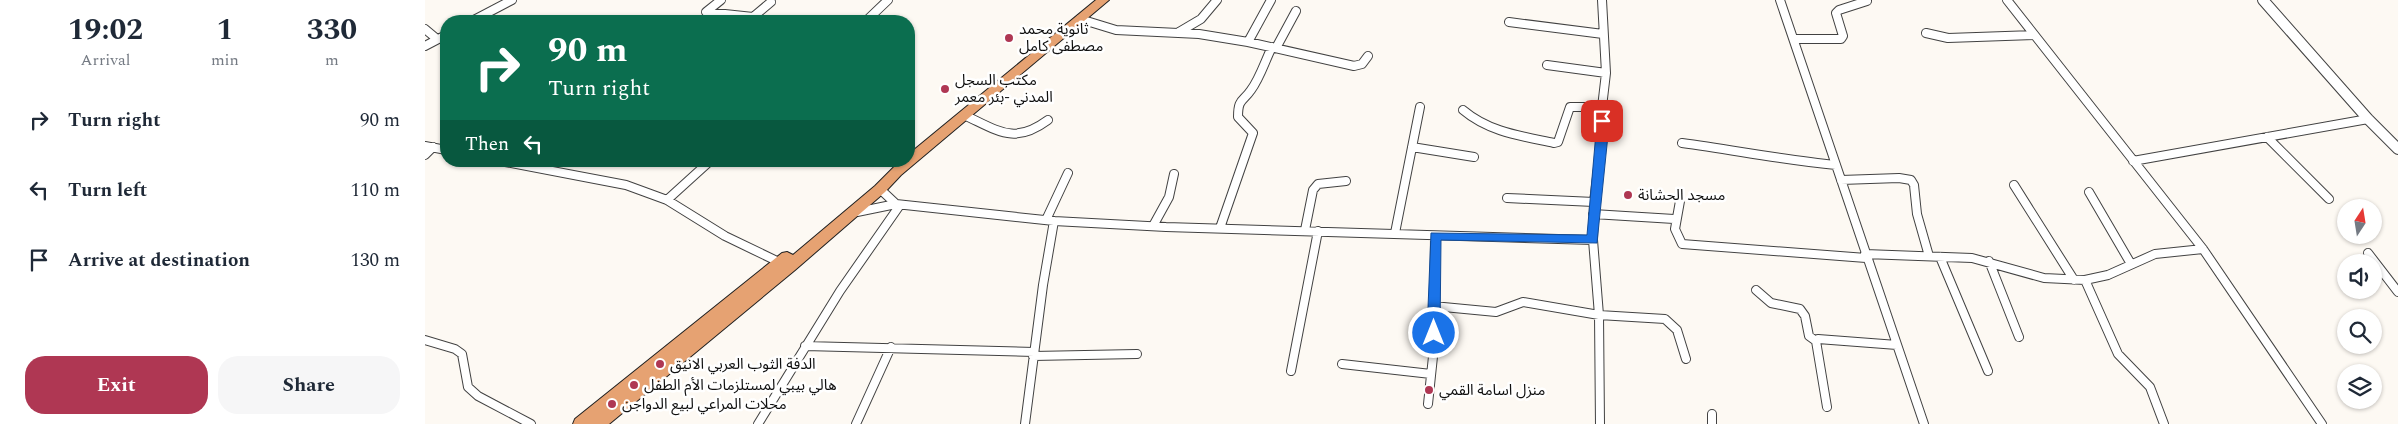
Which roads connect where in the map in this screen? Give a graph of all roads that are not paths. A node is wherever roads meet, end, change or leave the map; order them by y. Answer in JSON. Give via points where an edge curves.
{"nodes":[{"id":1,"x":512,"y":0,"type":"edge"},
{"id":2,"x":721,"y":0,"type":"edge"},
{"id":3,"x":888,"y":0,"type":"edge"},
{"id":4,"x":1103,"y":0,"type":"edge"},
{"id":5,"x":1217,"y":0,"type":"edge"},
{"id":6,"x":1271,"y":0,"type":"edge"},
{"id":7,"x":1602,"y":0,"type":"edge"},
{"id":8,"x":1780,"y":0,"type":"edge"},
{"id":9,"x":2007,"y":0,"type":"edge"},
{"id":10,"x":2263,"y":0,"type":"edge"},
{"id":11,"x":1867,"y":1,"type":"edge"},
{"id":12,"x":771,"y":2,"type":"dead end"},
{"id":13,"x":1296,"y":11,"type":"dead end"},
{"id":14,"x":486,"y":15,"type":"edge"},
{"id":15,"x":734,"y":15,"type":"edge"},
{"id":16,"x":755,"y":15,"type":"edge"},
{"id":17,"x":872,"y":15,"type":"edge"},
{"id":18,"x":1080,"y":19,"type":"junction"},
{"id":19,"x":1509,"y":22,"type":"dead end"},
{"id":20,"x":425,"y":29,"type":"edge"},
{"id":21,"x":1177,"y":32,"type":"junction"},
{"id":22,"x":1926,"y":33,"type":"dead end"},
{"id":23,"x":1603,"y":34,"type":"junction"},
{"id":24,"x":2034,"y":35,"type":"junction"},
{"id":25,"x":440,"y":38,"type":"edge"},
{"id":26,"x":437,"y":39,"type":"junction"},
{"id":27,"x":1795,"y":39,"type":"junction"},
{"id":28,"x":1248,"y":42,"type":"junction"},
{"id":29,"x":425,"y":46,"type":"edge"},
{"id":30,"x":1274,"y":47,"type":"junction"},
{"id":31,"x":1368,"y":56,"type":"dead end"},
{"id":32,"x":1547,"y":65,"type":"dead end"},
{"id":33,"x":1606,"y":73,"type":"junction"},
{"id":34,"x":1601,"y":107,"type":"junction"},
{"id":35,"x":1420,"y":108,"type":"dead end"},
{"id":36,"x":1463,"y":110,"type":"dead end"},
{"id":37,"x":965,"y":115,"type":"junction"},
{"id":38,"x":2368,"y":119,"type":"junction"},
{"id":39,"x":1048,"y":120,"type":"dead end"},
{"id":40,"x":2267,"y":137,"type":"junction"},
{"id":41,"x":1682,"y":143,"type":"dead end"},
{"id":42,"x":425,"y":146,"type":"edge"},
{"id":43,"x":1412,"y":147,"type":"junction"},
{"id":44,"x":433,"y":148,"type":"junction"},
{"id":45,"x":440,"y":149,"type":"edge"},
{"id":46,"x":2398,"y":149,"type":"edge"},
{"id":47,"x":425,"y":155,"type":"edge"},
{"id":48,"x":915,"y":156,"type":"edge"},
{"id":49,"x":1474,"y":157,"type":"dead end"},
{"id":50,"x":2133,"y":161,"type":"junction"},
{"id":51,"x":1836,"y":165,"type":"junction"},
{"id":52,"x":537,"y":167,"type":"edge"},
{"id":53,"x":703,"y":167,"type":"edge"},
{"id":54,"x":902,"y":167,"type":"edge"},
{"id":55,"x":896,"y":172,"type":"junction"},
{"id":56,"x":1068,"y":173,"type":"dead end"},
{"id":57,"x":1174,"y":174,"type":"dead end"},
{"id":58,"x":1841,"y":180,"type":"junction"},
{"id":59,"x":1346,"y":181,"type":"dead end"},
{"id":60,"x":2014,"y":185,"type":"dead end"},
{"id":61,"x":880,"y":189,"type":"junction"},
{"id":62,"x":2089,"y":192,"type":"dead end"},
{"id":63,"x":1507,"y":198,"type":"dead end"},
{"id":64,"x":2329,"y":199,"type":"dead end"},
{"id":65,"x":667,"y":200,"type":"junction"},
{"id":66,"x":1594,"y":202,"type":"junction"},
{"id":67,"x":1680,"y":202,"type":"dead end"},
{"id":68,"x":898,"y":205,"type":"junction"},
{"id":69,"x":851,"y":214,"type":"junction"},
{"id":70,"x":1593,"y":214,"type":"junction"},
{"id":71,"x":1673,"y":219,"type":"junction"},
{"id":72,"x":1050,"y":221,"type":"junction"},
{"id":73,"x":1153,"y":226,"type":"junction"},
{"id":74,"x":1220,"y":228,"type":"junction"},
{"id":75,"x":1305,"y":230,"type":"junction"},
{"id":76,"x":1318,"y":231,"type":"junction"},
{"id":77,"x":1395,"y":233,"type":"junction"},
{"id":78,"x":1435,"y":236,"type":"junction"},
{"id":79,"x":1593,"y":240,"type":"junction"},
{"id":80,"x":2203,"y":248,"type":"junction"},
{"id":81,"x":2368,"y":253,"type":"dead end"},
{"id":82,"x":1865,"y":256,"type":"junction"},
{"id":83,"x":1929,"y":256,"type":"junction"},
{"id":84,"x":1941,"y":257,"type":"junction"},
{"id":85,"x":1989,"y":261,"type":"junction"},
{"id":86,"x":785,"y":264,"type":"junction"},
{"id":87,"x":2131,"y":264,"type":"junction"},
{"id":88,"x":2074,"y":280,"type":"junction"},
{"id":89,"x":2085,"y":280,"type":"junction"},
{"id":90,"x":1756,"y":290,"type":"dead end"},
{"id":91,"x":2398,"y":292,"type":"edge"},
{"id":92,"x":1433,"y":306,"type":"junction"},
{"id":93,"x":1599,"y":315,"type":"junction"},
{"id":94,"x":2019,"y":337,"type":"dead end"},
{"id":95,"x":425,"y":340,"type":"edge"},
{"id":96,"x":1816,"y":341,"type":"junction"},
{"id":97,"x":688,"y":343,"type":"junction"},
{"id":98,"x":1897,"y":345,"type":"junction"},
{"id":99,"x":805,"y":346,"type":"junction"},
{"id":100,"x":891,"y":347,"type":"junction"},
{"id":101,"x":1033,"y":354,"type":"junction"},
{"id":102,"x":1137,"y":354,"type":"dead end"},
{"id":103,"x":1686,"y":359,"type":"dead end"},
{"id":104,"x":1342,"y":364,"type":"dead end"},
{"id":105,"x":1291,"y":371,"type":"dead end"},
{"id":106,"x":1988,"y":371,"type":"dead end"},
{"id":107,"x":1431,"y":374,"type":"junction"},
{"id":108,"x":1428,"y":404,"type":"dead end"},
{"id":109,"x":1827,"y":407,"type":"dead end"},
{"id":110,"x":531,"y":424,"type":"edge"},
{"id":111,"x":581,"y":424,"type":"edge"},
{"id":112,"x":597,"y":424,"type":"edge"},
{"id":113,"x":758,"y":424,"type":"edge"},
{"id":114,"x":856,"y":424,"type":"edge"},
{"id":115,"x":1025,"y":424,"type":"edge"},
{"id":116,"x":1600,"y":424,"type":"edge"},
{"id":117,"x":1924,"y":424,"type":"edge"},
{"id":118,"x":2165,"y":424,"type":"edge"},
{"id":119,"x":2322,"y":424,"type":"edge"}],
"edges":[{"from":1,"to":14,"type":"street"},
{"from":2,"to":15,"type":"street","via":[[706,12]]},
{"from":3,"to":17,"type":"street"},
{"from":4,"to":18,"type":"highway"},
{"from":5,"to":21,"type":"street","via":[[1201,20]]},
{"from":6,"to":28,"type":"street"},
{"from":7,"to":23,"type":"street"},
{"from":8,"to":27,"type":"street"},
{"from":9,"to":24,"type":"street"},
{"from":10,"to":38,"type":"street"},
{"from":11,"to":27,"type":"street","via":[[1836,13],[1843,36],[1841,39]]},
{"from":12,"to":16,"type":"street"},
{"from":13,"to":30,"type":"street"},
{"from":18,"to":21,"type":"street","via":[[1116,30]]},
{"from":18,"to":37,"type":"highway"},
{"from":19,"to":23,"type":"street"},
{"from":20,"to":26,"type":"street"},
{"from":21,"to":28,"type":"street"},
{"from":22,"to":24,"type":"street","via":[[1949,38]]},
{"from":23,"to":33,"type":"street"},
{"from":24,"to":50,"type":"street"},
{"from":25,"to":26,"type":"street"},
{"from":26,"to":29,"type":"street"},
{"from":27,"to":51,"type":"street"},
{"from":28,"to":30,"type":"street"},
{"from":30,"to":31,"type":"street","via":[[1353,66],[1362,64]]},
{"from":30,"to":74,"type":"street","via":[[1238,109],[1238,117],[1253,133]]},
{"from":32,"to":33,"type":"street"},
{"from":33,"to":34,"type":"street"},
{"from":34,"to":36,"type":"street","via":[[1567,109],[1559,139],[1554,143],[1515,136],[1473,120]]},
{"from":34,"to":66,"type":"street","via":[[1602,135]]},
{"from":35,"to":43,"type":"street"},
{"from":37,"to":39,"type":"street","via":[[1019,134],[1025,134]]},
{"from":37,"to":48,"type":"highway"},
{"from":38,"to":40,"type":"street"},
{"from":38,"to":46,"type":"street"},
{"from":40,"to":50,"type":"street"},
{"from":40,"to":64,"type":"street"},
{"from":41,"to":51,"type":"street","via":[[1790,161]]},
{"from":42,"to":44,"type":"street"},
{"from":43,"to":49,"type":"street"},
{"from":43,"to":77,"type":"street"},
{"from":44,"to":45,"type":"street"},
{"from":44,"to":47,"type":"street"},
{"from":50,"to":80,"type":"street"},
{"from":51,"to":58,"type":"street"},
{"from":52,"to":65,"type":"street","via":[[626,185]]},
{"from":53,"to":65,"type":"street"},
{"from":54,"to":55,"type":"highway"},
{"from":55,"to":61,"type":"highway"},
{"from":55,"to":86,"type":"highway","via":[[872,188]]},
{"from":56,"to":72,"type":"street"},
{"from":57,"to":73,"type":"street","via":[[1171,196]]},
{"from":58,"to":82,"type":"street"},
{"from":58,"to":83,"type":"street","via":[[1911,180]]},
{"from":59,"to":75,"type":"street","via":[[1318,184],[1313,190]]},
{"from":60,"to":88,"type":"street"},
{"from":61,"to":68,"type":"street"},
{"from":61,"to":69,"type":"highway"},
{"from":62,"to":87,"type":"street"},
{"from":63,"to":66,"type":"street"},
{"from":65,"to":86,"type":"street","via":[[725,236]]},
{"from":66,"to":70,"type":"street"},
{"from":67,"to":71,"type":"street"},
{"from":68,"to":69,"type":"street","via":[[874,207]]},
{"from":68,"to":72,"type":"street"},
{"from":68,"to":99,"type":"street"},
{"from":69,"to":86,"type":"highway"},
{"from":70,"to":71,"type":"street"},
{"from":70,"to":79,"type":"street"},
{"from":71,"to":82,"type":"street","via":[[1677,238],[1681,244],[1691,246]]},
{"from":72,"to":73,"type":"street"},
{"from":72,"to":101,"type":"street"},
{"from":73,"to":74,"type":"street"},
{"from":74,"to":75,"type":"street"},
{"from":75,"to":76,"type":"street"},
{"from":76,"to":77,"type":"street"},
{"from":76,"to":105,"type":"street"},
{"from":77,"to":78,"type":"street"},
{"from":78,"to":79,"type":"street"},
{"from":78,"to":92,"type":"street"},
{"from":79,"to":93,"type":"street"},
{"from":80,"to":87,"type":"street","via":[[2155,254]]},
{"from":80,"to":119,"type":"street"},
{"from":81,"to":91,"type":"street"},
{"from":82,"to":83,"type":"street"},
{"from":82,"to":98,"type":"street"},
{"from":83,"to":84,"type":"street"},
{"from":84,"to":85,"type":"street"},
{"from":84,"to":106,"type":"street"},
{"from":85,"to":88,"type":"street","via":[[2044,278]]},
{"from":85,"to":94,"type":"street"},
{"from":86,"to":97,"type":"highway"},
{"from":87,"to":89,"type":"street","via":[[2108,275]]},
{"from":88,"to":89,"type":"street"},
{"from":89,"to":118,"type":"street","via":[[2119,354],[2149,387]]},
{"from":90,"to":96,"type":"street","via":[[1771,303],[1800,309],[1805,316],[1809,336]]},
{"from":92,"to":93,"type":"street","via":[[1496,312],[1523,302]]},
{"from":92,"to":107,"type":"street"},
{"from":93,"to":103,"type":"street","via":[[1668,320],[1677,330]]},
{"from":93,"to":116,"type":"street"},
{"from":95,"to":110,"type":"street","via":[[455,349],[461,354],[468,387],[478,396]]},
{"from":96,"to":98,"type":"street"},
{"from":96,"to":109,"type":"street"},
{"from":97,"to":111,"type":"highway"},
{"from":97,"to":112,"type":"highway"},
{"from":98,"to":117,"type":"street"},
{"from":99,"to":100,"type":"street"},
{"from":99,"to":113,"type":"street"},
{"from":100,"to":101,"type":"street"},
{"from":100,"to":114,"type":"street"},
{"from":101,"to":102,"type":"street"},
{"from":101,"to":115,"type":"street"},
{"from":104,"to":107,"type":"street"},
{"from":107,"to":108,"type":"street"}]}
